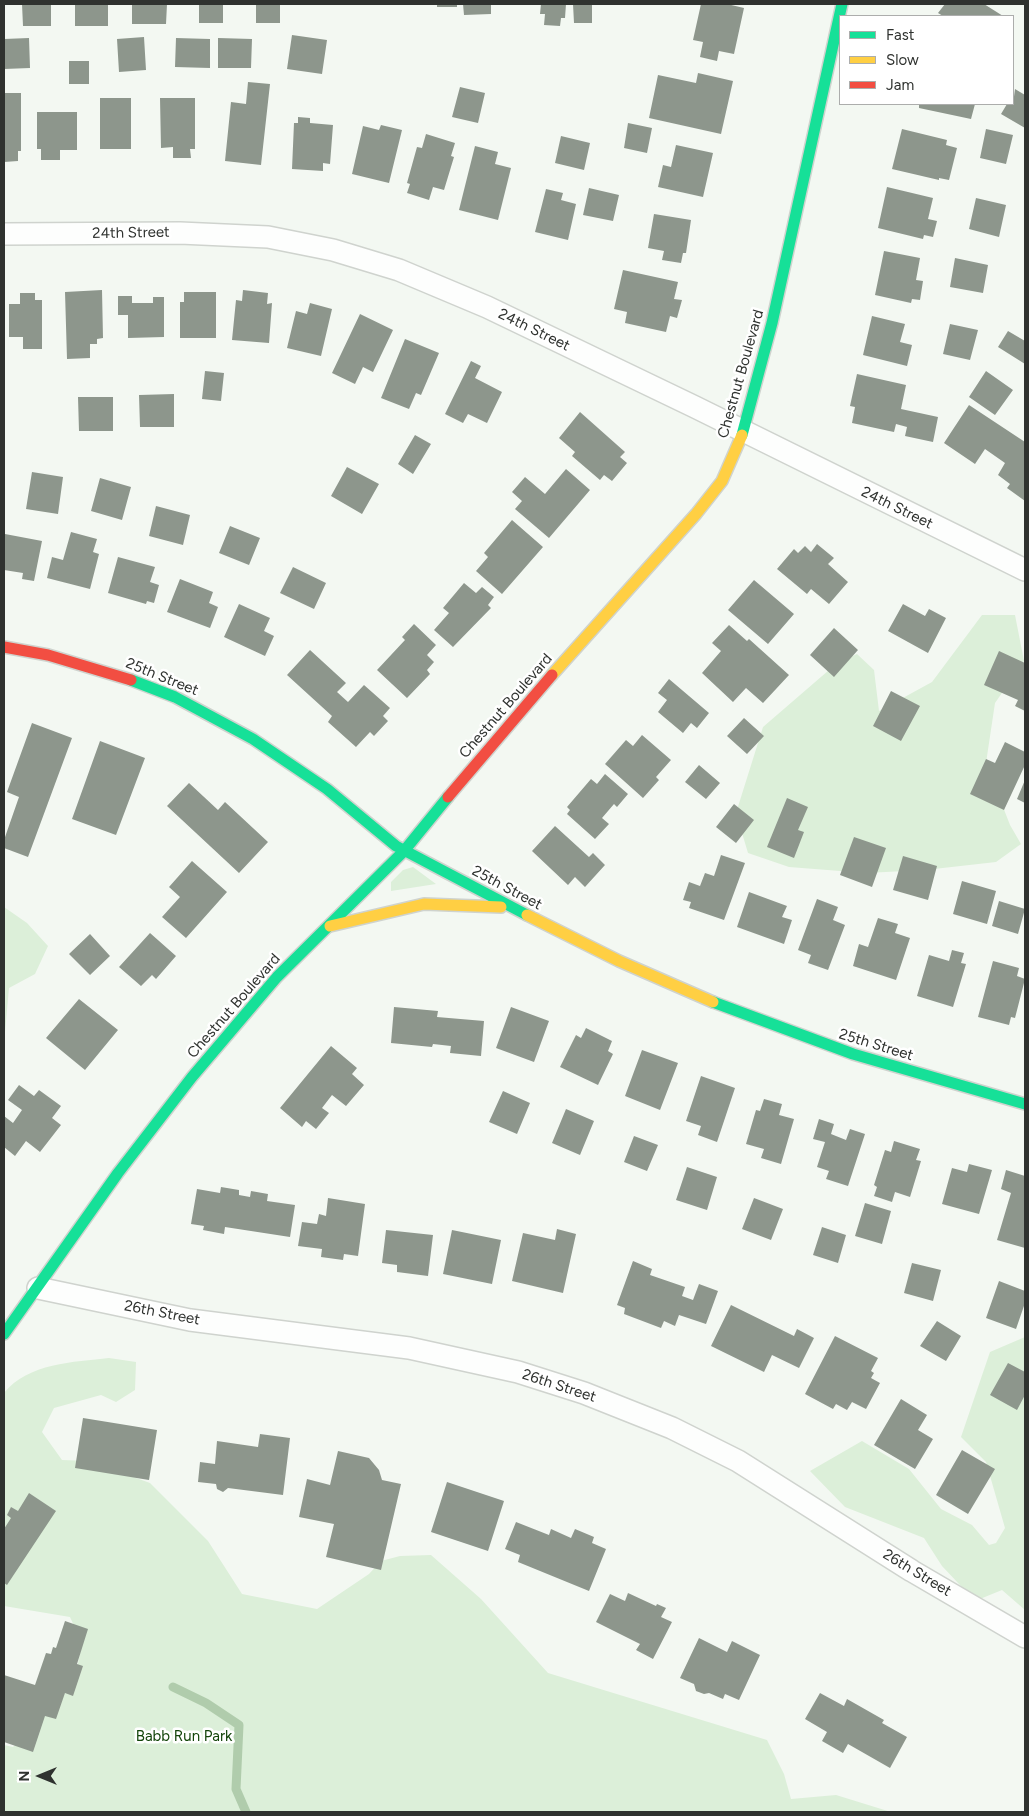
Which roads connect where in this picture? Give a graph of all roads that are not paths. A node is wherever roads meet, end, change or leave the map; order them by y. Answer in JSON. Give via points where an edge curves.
{"nodes":[{"id":1,"x":839,"y":18,"type":"edge"},
{"id":2,"x":4,"y":234,"type":"edge"},
{"id":3,"x":744,"y":430,"type":"junction"},
{"id":4,"x":1025,"y":570,"type":"edge"},
{"id":5,"x":4,"y":647,"type":"edge"},
{"id":6,"x":404,"y":851,"type":"junction"},
{"id":7,"x":514,"y":909,"type":"junction"},
{"id":8,"x":328,"y":926,"type":"junction"},
{"id":9,"x":1025,"y":1104,"type":"edge"},
{"id":10,"x":38,"y":1288,"type":"junction"},
{"id":11,"x":4,"y":1334,"type":"edge"},
{"id":12,"x":1025,"y":1637,"type":"edge"}],
"edges":[{"from":1,"to":3,"type":"street","name":"Chestnut Boulevard","via":[[772,323]]},
{"from":2,"to":3,"type":"street","name":"24th Street","via":[[180,233],[268,237],[333,250],[399,270],[479,304]]},
{"from":3,"to":4,"type":"street","name":"24th Street"},
{"from":3,"to":6,"type":"street","name":"Chestnut Boulevard","via":[[722,482],[708,501],[478,760]]},
{"from":5,"to":6,"type":"street","name":"25th Street","via":[[87,664],[152,686],[196,707],[264,744],[327,789]]},
{"from":6,"to":7,"type":"street","name":"25th Street"},
{"from":6,"to":8,"type":"street","name":"Chestnut Boulevard"},
{"from":7,"to":8,"type":"street","via":[[424,904]]},
{"from":7,"to":9,"type":"street","name":"25th Street","via":[[589,949],[706,1000],[830,1047]]},
{"from":8,"to":10,"type":"street","name":"Chestnut Boulevard","via":[[277,978],[192,1077],[118,1174]]},
{"from":10,"to":11,"type":"street","name":"Chestnut Boulevard"},
{"from":10,"to":12,"type":"street","name":"26th Street","via":[[190,1320],[409,1348],[518,1372],[584,1393],[672,1428],[738,1461],[912,1571]]}]}
